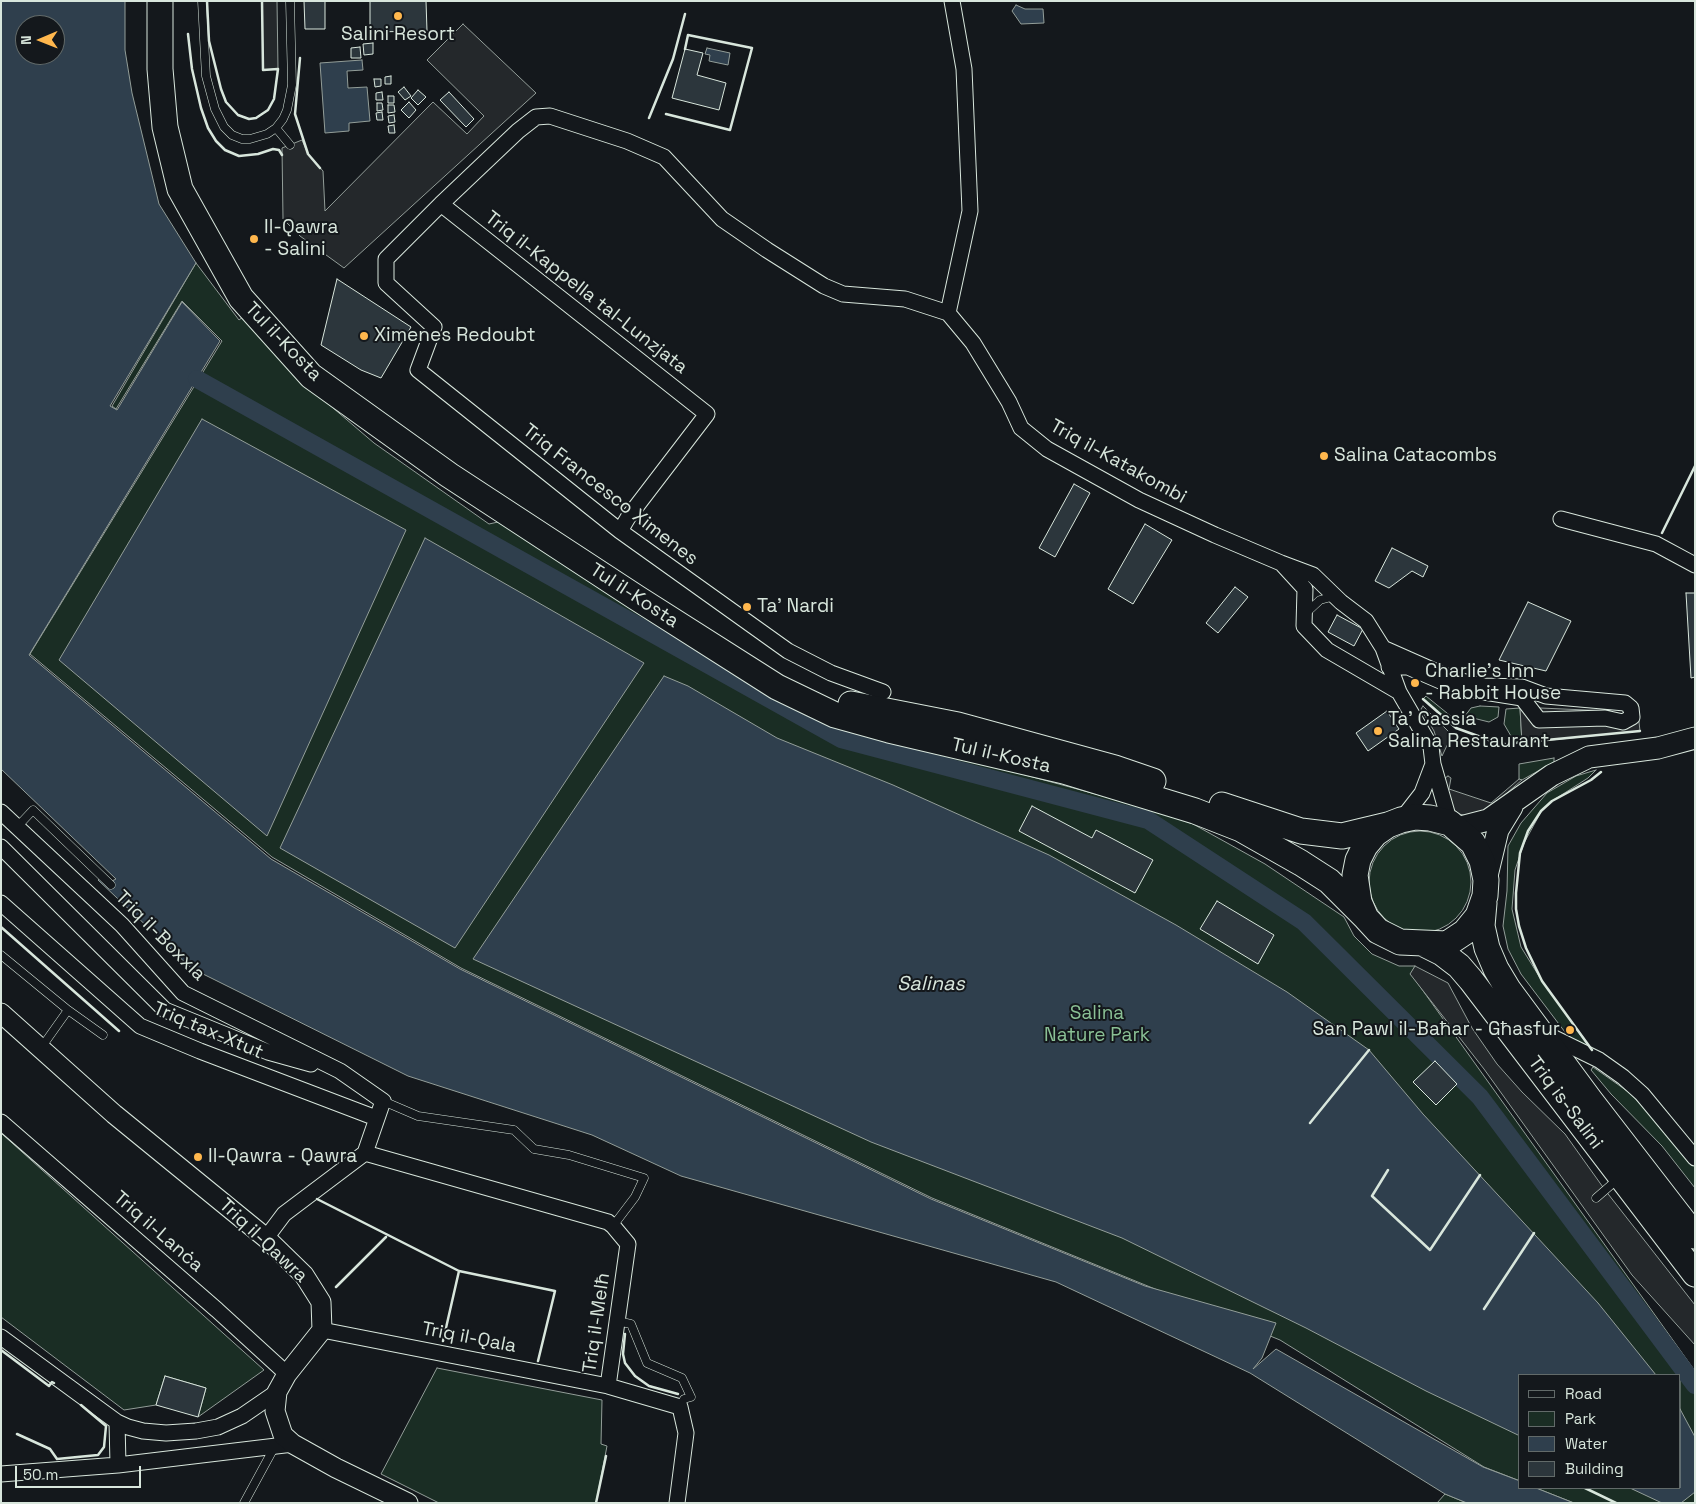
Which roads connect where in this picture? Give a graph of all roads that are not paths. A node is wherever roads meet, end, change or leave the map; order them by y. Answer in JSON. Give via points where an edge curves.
{"nodes":[{"id":1,"x":160,"y":1,"type":"edge"},
{"id":2,"x":176,"y":1,"type":"edge"},
{"id":3,"x":202,"y":1,"type":"edge"},
{"id":4,"x":290,"y":1,"type":"edge"},
{"id":5,"x":952,"y":1,"type":"edge"},
{"id":6,"x":276,"y":128,"type":"junction"},
{"id":7,"x":290,"y":145,"type":"dead end"},
{"id":8,"x":441,"y":204,"type":"junction"},
{"id":9,"x":948,"y":313,"type":"junction"},
{"id":10,"x":1561,"y":519,"type":"dead end"},
{"id":11,"x":620,"y":531,"type":"junction"},
{"id":12,"x":1282,"y":564,"type":"junction"},
{"id":13,"x":1695,"y":566,"type":"edge"},
{"id":14,"x":1335,"y":596,"type":"junction"},
{"id":15,"x":1304,"y":615,"type":"junction"},
{"id":16,"x":1382,"y":648,"type":"junction"},
{"id":17,"x":1389,"y":667,"type":"junction"},
{"id":18,"x":883,"y":692,"type":"dead end"},
{"id":19,"x":1399,"y":692,"type":"junction"},
{"id":20,"x":1695,"y":738,"type":"edge"},
{"id":21,"x":1432,"y":764,"type":"junction"},
{"id":22,"x":1517,"y":798,"type":"junction"},
{"id":23,"x":1,"y":812,"type":"edge"},
{"id":24,"x":1394,"y":823,"type":"junction"},
{"id":25,"x":18,"y":826,"type":"junction"},
{"id":26,"x":1454,"y":826,"type":"junction"},
{"id":27,"x":1,"y":847,"type":"edge"},
{"id":28,"x":110,"y":885,"type":"dead end"},
{"id":29,"x":1486,"y":888,"type":"junction"},
{"id":30,"x":1,"y":903,"type":"edge"},
{"id":31,"x":1366,"y":918,"type":"junction"},
{"id":32,"x":1424,"y":944,"type":"junction"},
{"id":33,"x":1,"y":955,"type":"edge"},
{"id":34,"x":68,"y":1010,"type":"junction"},
{"id":35,"x":1,"y":1013,"type":"edge"},
{"id":36,"x":1538,"y":1030,"type":"junction"},
{"id":37,"x":103,"y":1034,"type":"dead end"},
{"id":38,"x":41,"y":1048,"type":"junction"},
{"id":39,"x":340,"y":1071,"type":"junction"},
{"id":40,"x":383,"y":1101,"type":"junction"},
{"id":41,"x":376,"y":1118,"type":"junction"},
{"id":42,"x":1,"y":1122,"type":"edge"},
{"id":43,"x":365,"y":1153,"type":"junction"},
{"id":44,"x":1695,"y":1158,"type":"edge"},
{"id":45,"x":1621,"y":1177,"type":"junction"},
{"id":46,"x":1596,"y":1198,"type":"dead end"},
{"id":47,"x":613,"y":1226,"type":"junction"},
{"id":48,"x":1695,"y":1236,"type":"edge"},
{"id":49,"x":266,"y":1238,"type":"junction"},
{"id":50,"x":1695,"y":1274,"type":"edge"},
{"id":51,"x":618,"y":1322,"type":"junction"},
{"id":52,"x":322,"y":1330,"type":"junction"},
{"id":53,"x":1,"y":1337,"type":"edge"},
{"id":54,"x":287,"y":1374,"type":"junction"},
{"id":55,"x":608,"y":1386,"type":"junction"},
{"id":56,"x":277,"y":1392,"type":"junction"},
{"id":57,"x":680,"y":1407,"type":"junction"},
{"id":58,"x":116,"y":1422,"type":"junction"},
{"id":59,"x":284,"y":1445,"type":"junction"},
{"id":60,"x":118,"y":1464,"type":"junction"},
{"id":61,"x":1,"y":1474,"type":"edge"},
{"id":62,"x":403,"y":1502,"type":"edge"},
{"id":63,"x":244,"y":1503,"type":"edge"},
{"id":64,"x":677,"y":1503,"type":"edge"}],
"edges":[{"from":1,"to":31,"type":"highway","name":"Tul il-Kosta","via":[[160,69],[165,127],[180,189],[240,298],[312,376],[449,475],[777,687],[835,715],[1064,771],[1195,811],[1241,829],[1329,881]]},
{"from":2,"to":24,"type":"highway","name":"Tul il-Kosta","via":[[179,125],[198,195],[246,282],[318,367],[407,435],[764,665],[823,696],[958,725],[1115,768],[1301,831],[1342,836]]},
{"from":3,"to":6,"type":"lane","via":[[206,76],[224,127],[242,139],[267,134]]},
{"from":4,"to":6,"type":"lane","via":[[292,85],[287,110]]},
{"from":5,"to":9,"type":"street","via":[[964,68],[970,211]]},
{"from":6,"to":7,"type":"lane"},
{"from":8,"to":9,"type":"street","via":[[518,131],[536,117],[550,116],[627,141],[664,157],[722,219],[824,286],[843,294],[905,299]]},
{"from":8,"to":11,"type":"street","name":"Triq Francesco Ximenes","via":[[386,259],[386,283],[434,327],[418,370]]},
{"from":8,"to":11,"type":"street","name":"Triq il-Kappella tal-Lunzjata","via":[[707,414]]},
{"from":9,"to":12,"type":"street","name":"Triq il-Katakombi","via":[[973,342],[1021,428],[1047,449],[1139,500]]},
{"from":10,"to":13,"type":"street","via":[[1656,544]]},
{"from":11,"to":18,"type":"street","name":"Triq Francesco Ximenes","via":[[788,652],[831,673]]},
{"from":12,"to":14,"type":"street","name":"Triq il-Katakombi","via":[[1312,575]]},
{"from":12,"to":15,"type":"street","name":"Triq il-Katakombi","via":[[1305,589]]},
{"from":14,"to":15,"type":"lane","via":[[1320,600]]},
{"from":14,"to":16,"type":"street","name":"Triq il-Katakombi","via":[[1366,621]]},
{"from":15,"to":19,"type":"street","name":"Triq il-Katakombi","via":[[1304,626],[1327,650]]},
{"from":16,"to":17,"type":"street","name":"Triq il-Katakombi"},
{"from":16,"to":17,"type":"street","via":[[1453,679],[1484,686],[1522,688],[1546,696],[1625,702],[1631,708],[1632,717],[1623,722],[1605,718],[1539,720],[1522,698],[1459,688],[1408,667]]},
{"from":17,"to":19,"type":"street","name":"Triq il-Katakombi"},
{"from":19,"to":21,"type":"street","name":"Triq il-Katakombi","via":[[1430,746]]},
{"from":20,"to":22,"type":"main road","via":[[1658,748],[1589,758],[1552,774]]},
{"from":21,"to":24,"type":"street","via":[[1422,793]]},
{"from":21,"to":26,"type":"street","name":"Triq il-Katakombi"},
{"from":22,"to":26,"type":"main road","via":[[1488,820]]},
{"from":22,"to":29,"type":"main road","via":[[1498,830]]},
{"from":23,"to":25,"type":"street","name":"Triq il-Boxxla"},
{"from":24,"to":26,"type":"highway","via":[[1415,817]]},
{"from":24,"to":31,"type":"highway","via":[[1375,834],[1358,860],[1356,886]]},
{"from":25,"to":28,"type":"lane","via":[[33,810]]},
{"from":25,"to":39,"type":"street","name":"Triq il-Boxxla","via":[[122,925],[183,993]]},
{"from":26,"to":29,"type":"highway","via":[[1473,843],[1482,861]]},
{"from":27,"to":39,"type":"street","name":"Triq il-Boxxla","via":[[165,1010],[268,1052]]},
{"from":29,"to":32,"type":"highway","via":[[1478,916],[1465,932],[1447,944]]},
{"from":29,"to":36,"type":"highway","name":"Triq is-Salini","via":[[1482,926],[1487,948],[1508,989]]},
{"from":30,"to":41,"type":"street","name":"Triq tax-Xtut","via":[[140,1026]]},
{"from":31,"to":32,"type":"highway","via":[[1378,931],[1400,942]]},
{"from":32,"to":45,"type":"highway","name":"Triq is-Salini","via":[[1459,966],[1471,980]]},
{"from":33,"to":34,"type":"lane"},
{"from":34,"to":37,"type":"lane"},
{"from":34,"to":38,"type":"lane"},
{"from":35,"to":38,"type":"street","name":"Triq il-Qawra"},
{"from":36,"to":44,"type":"street","via":[[1599,1060],[1623,1077],[1642,1094]]},
{"from":36,"to":48,"type":"highway","name":"Triq is-Salini"},
{"from":38,"to":49,"type":"street","name":"Triq il-Qawra","via":[[114,1114]]},
{"from":39,"to":40,"type":"street","name":"Triq il-Boxxla"},
{"from":40,"to":41,"type":"street"},
{"from":40,"to":47,"type":"lane","via":[[418,1116],[514,1130],[534,1149],[569,1155],[644,1178],[636,1197]]},
{"from":41,"to":43,"type":"street"},
{"from":42,"to":54,"type":"street","name":"Triq il-Lanċa"},
{"from":43,"to":47,"type":"street"},
{"from":43,"to":49,"type":"street","via":[[284,1214]]},
{"from":45,"to":46,"type":"lane"},
{"from":45,"to":50,"type":"highway","name":"Triq is-Salini"},
{"from":47,"to":51,"type":"street","name":"Triq il-Melħ","via":[[628,1244]]},
{"from":49,"to":52,"type":"street","name":"Triq il-Qawra","via":[[304,1275],[322,1302]]},
{"from":51,"to":55,"type":"street","name":"Triq il-Melħ"},
{"from":51,"to":57,"type":"lane","via":[[631,1324],[647,1363],[682,1378],[691,1397],[684,1399]]},
{"from":52,"to":54,"type":"street"},
{"from":52,"to":55,"type":"street","name":"Triq il-Qala"},
{"from":53,"to":58,"type":"street"},
{"from":54,"to":56,"type":"street"},
{"from":55,"to":57,"type":"street","name":"Triq il-Melħ"},
{"from":56,"to":58,"type":"street","via":[[242,1416],[196,1432],[143,1431]]},
{"from":56,"to":59,"type":"street","via":[[274,1411]]},
{"from":57,"to":64,"type":"street","via":[[686,1433]]},
{"from":58,"to":60,"type":"street"},
{"from":59,"to":60,"type":"street"},
{"from":59,"to":62,"type":"street"},
{"from":59,"to":63,"type":"lane"},
{"from":60,"to":61,"type":"street"}]}
